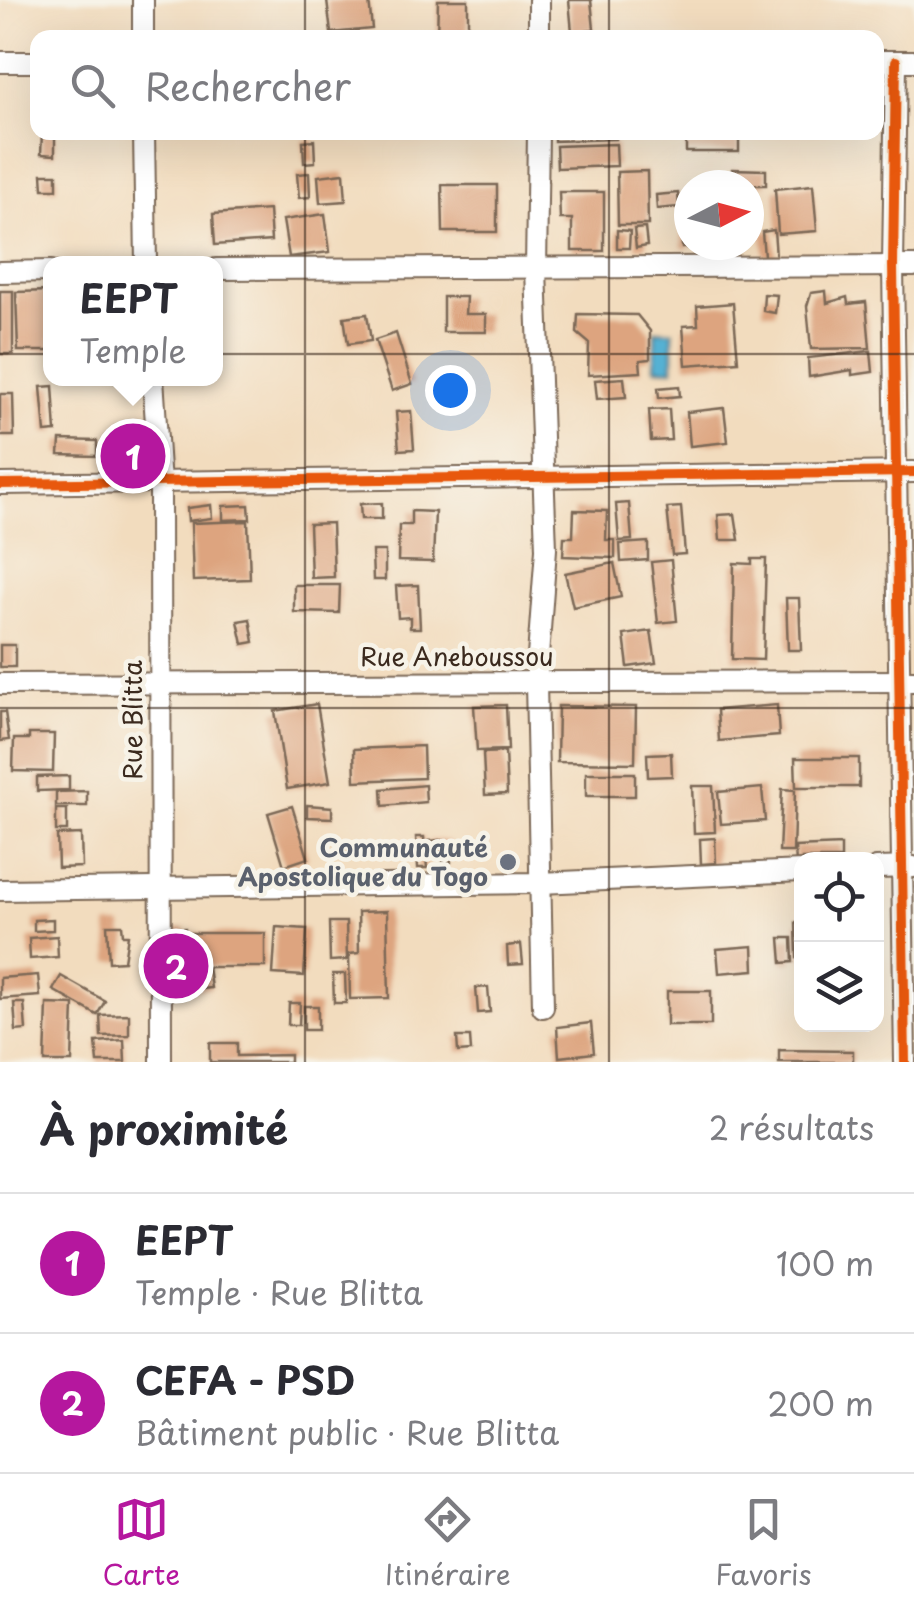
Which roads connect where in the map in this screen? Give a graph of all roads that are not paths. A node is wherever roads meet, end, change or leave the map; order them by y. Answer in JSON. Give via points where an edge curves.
{"nodes":[{"id":1,"x":143,"y":0,"type":"edge"},
{"id":2,"x":539,"y":0,"type":"edge"},
{"id":3,"x":143,"y":30,"type":"edge"},
{"id":4,"x":540,"y":30,"type":"edge"},
{"id":5,"x":895,"y":61,"type":"edge"},
{"id":6,"x":0,"y":62,"type":"edge"},
{"id":7,"x":30,"y":62,"type":"edge"},
{"id":8,"x":144,"y":140,"type":"edge"},
{"id":9,"x":538,"y":140,"type":"edge"},
{"id":10,"x":146,"y":256,"type":"edge"},
{"id":11,"x":904,"y":266,"type":"edge"},
{"id":12,"x":223,"y":269,"type":"edge"},
{"id":13,"x":536,"y":269,"type":"junction"},
{"id":14,"x":43,"y":271,"type":"edge"},
{"id":15,"x":0,"y":272,"type":"edge"},
{"id":16,"x":154,"y":386,"type":"edge"},
{"id":17,"x":906,"y":472,"type":"edge"},
{"id":18,"x":541,"y":480,"type":"junction"},
{"id":19,"x":0,"y":484,"type":"edge"},
{"id":20,"x":160,"y":485,"type":"junction"},
{"id":21,"x":158,"y":681,"type":"junction"},
{"id":22,"x":906,"y":681,"type":"edge"},
{"id":23,"x":536,"y":683,"type":"junction"},
{"id":24,"x":0,"y":684,"type":"edge"},
{"id":25,"x":907,"y":867,"type":"edge"},
{"id":26,"x":794,"y":872,"type":"edge"},
{"id":27,"x":540,"y":884,"type":"junction"},
{"id":28,"x":158,"y":889,"type":"junction"},
{"id":29,"x":0,"y":890,"type":"edge"},
{"id":30,"x":543,"y":1006,"type":"dead end"},
{"id":31,"x":162,"y":1062,"type":"edge"},
{"id":32,"x":905,"y":1062,"type":"edge"}],
"edges":[{"from":1,"to":3,"type":"street"},
{"from":2,"to":4,"type":"street"},
{"from":5,"to":11,"type":"street"},
{"from":6,"to":7,"type":"street"},
{"from":8,"to":10,"type":"street"},
{"from":9,"to":13,"type":"street"},
{"from":11,"to":13,"type":"street"},
{"from":11,"to":17,"type":"street"},
{"from":12,"to":13,"type":"street"},
{"from":13,"to":18,"type":"street"},
{"from":14,"to":15,"type":"street"},
{"from":16,"to":20,"type":"street","name":"Rue Blitta"},
{"from":17,"to":18,"type":"street"},
{"from":17,"to":22,"type":"street"},
{"from":18,"to":20,"type":"street"},
{"from":18,"to":23,"type":"street","via":[[546,579]]},
{"from":19,"to":20,"type":"street"},
{"from":20,"to":21,"type":"street","name":"Rue Blitta"},
{"from":21,"to":23,"type":"street","name":"Rue Aneboussou"},
{"from":21,"to":24,"type":"street","name":"Rue Aneboussou"},
{"from":21,"to":28,"type":"street","name":"Rue Blitta"},
{"from":22,"to":23,"type":"street","name":"Rue Aneboussou"},
{"from":22,"to":25,"type":"street"},
{"from":23,"to":27,"type":"street"},
{"from":25,"to":32,"type":"street"},
{"from":26,"to":27,"type":"street"},
{"from":27,"to":28,"type":"street"},
{"from":27,"to":30,"type":"street"},
{"from":28,"to":29,"type":"street"},
{"from":28,"to":31,"type":"street","name":"Rue Blitta"}]}
